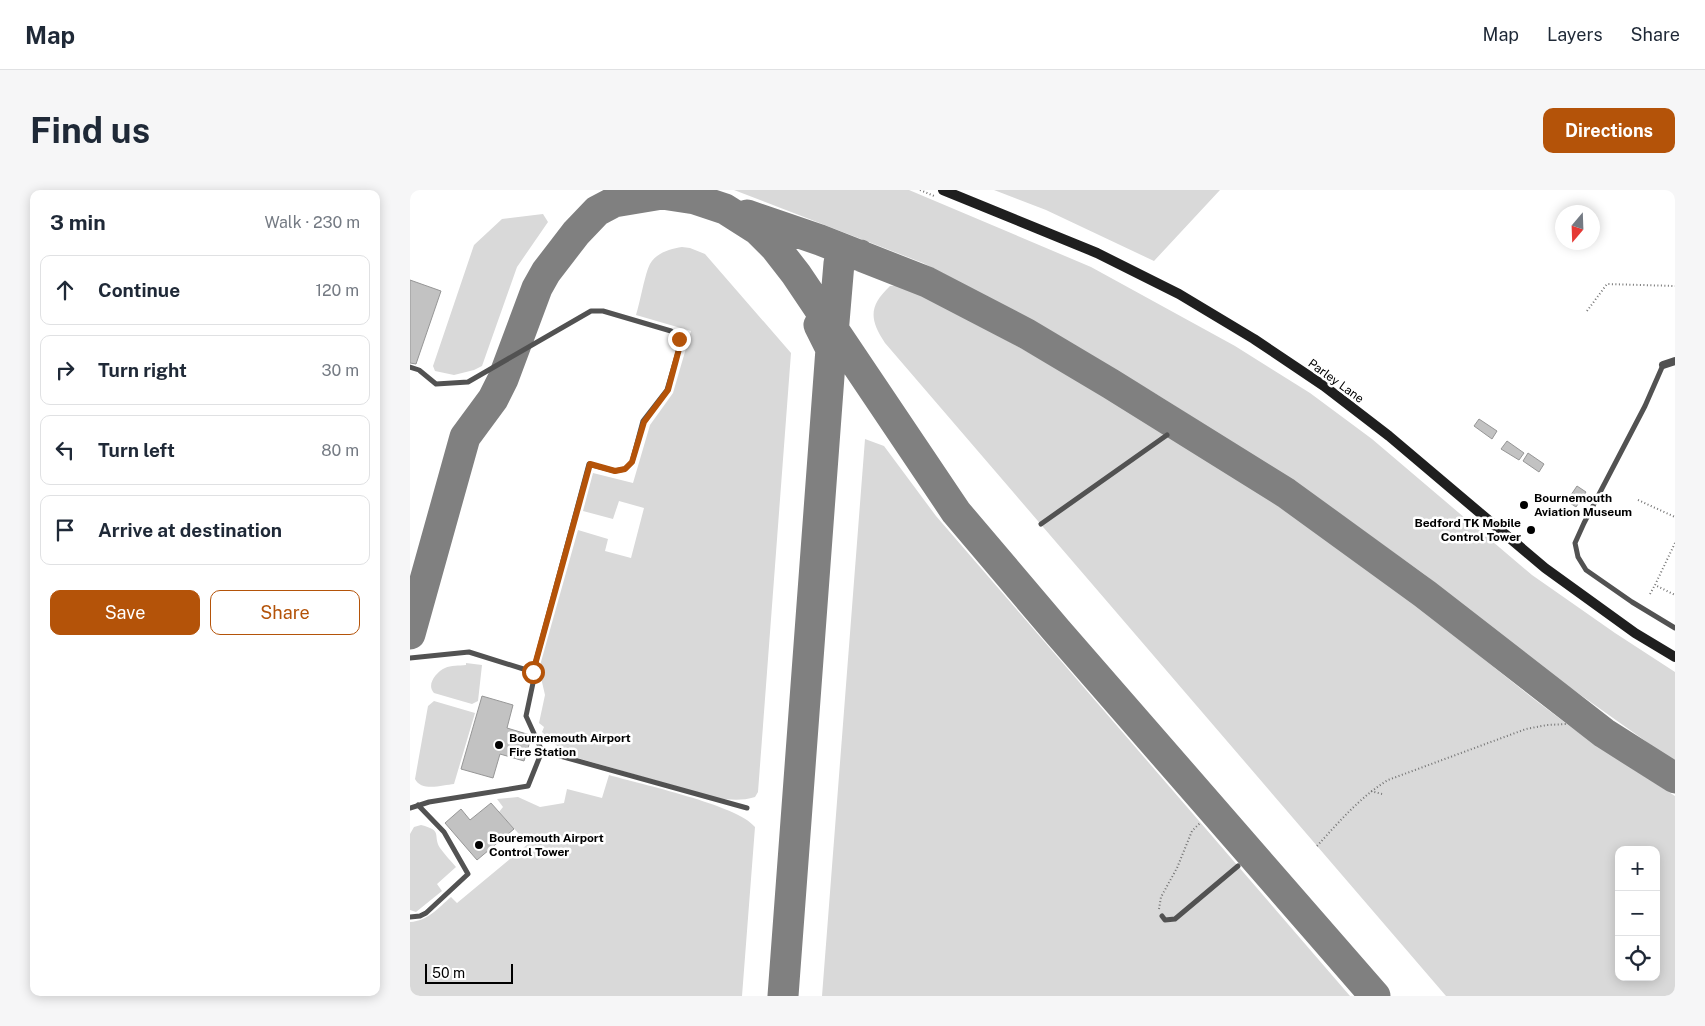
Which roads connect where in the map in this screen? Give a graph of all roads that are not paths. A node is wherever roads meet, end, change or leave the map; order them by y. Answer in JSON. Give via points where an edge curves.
{"nodes":[{"id":1,"x":941,"y":194,"type":"edge"},
{"id":2,"x":1675,"y":361,"type":"edge"},
{"id":3,"x":1663,"y":365,"type":"joint"},
{"id":4,"x":410,"y":367,"type":"edge"},
{"id":5,"x":1167,"y":435,"type":"dead end"},
{"id":6,"x":1041,"y":524,"type":"dead end"},
{"id":7,"x":1675,"y":628,"type":"edge"},
{"id":8,"x":1675,"y":657,"type":"edge"},
{"id":9,"x":410,"y":658,"type":"edge"},
{"id":10,"x":533,"y":672,"type":"junction"},
{"id":11,"x":542,"y":751,"type":"junction"},
{"id":12,"x":418,"y":806,"type":"junction"},
{"id":13,"x":410,"y":808,"type":"edge"},
{"id":14,"x":748,"y":808,"type":"dead end"},
{"id":15,"x":1238,"y":866,"type":"dead end"},
{"id":16,"x":1162,"y":916,"type":"road end"},
{"id":17,"x":410,"y":917,"type":"edge"}],
"edges":[{"from":1,"to":8,"type":"main road","name":"Parley Lane","via":[[1097,253],[1179,294],[1254,339],[1324,386],[1389,436],[1545,568]]},
{"from":2,"to":3,"type":"street"},
{"from":3,"to":7,"type":"lane","via":[[1575,543],[1578,557],[1586,570]]},
{"from":4,"to":10,"type":"lane","via":[[436,384],[468,382],[591,311],[603,311],[671,331],[679,339],[668,390],[644,422],[632,462],[625,469],[615,471],[590,464]]},
{"from":5,"to":6,"type":"lane"},
{"from":9,"to":10,"type":"lane","via":[[469,652]]},
{"from":10,"to":11,"type":"lane","via":[[526,716]]},
{"from":11,"to":12,"type":"lane","via":[[528,786]]},
{"from":11,"to":14,"type":"lane"},
{"from":12,"to":13,"type":"lane"},
{"from":12,"to":17,"type":"lane","via":[[444,832],[468,874],[426,913]]},
{"from":15,"to":16,"type":"lane","via":[[1175,919],[1165,920]]}]}
